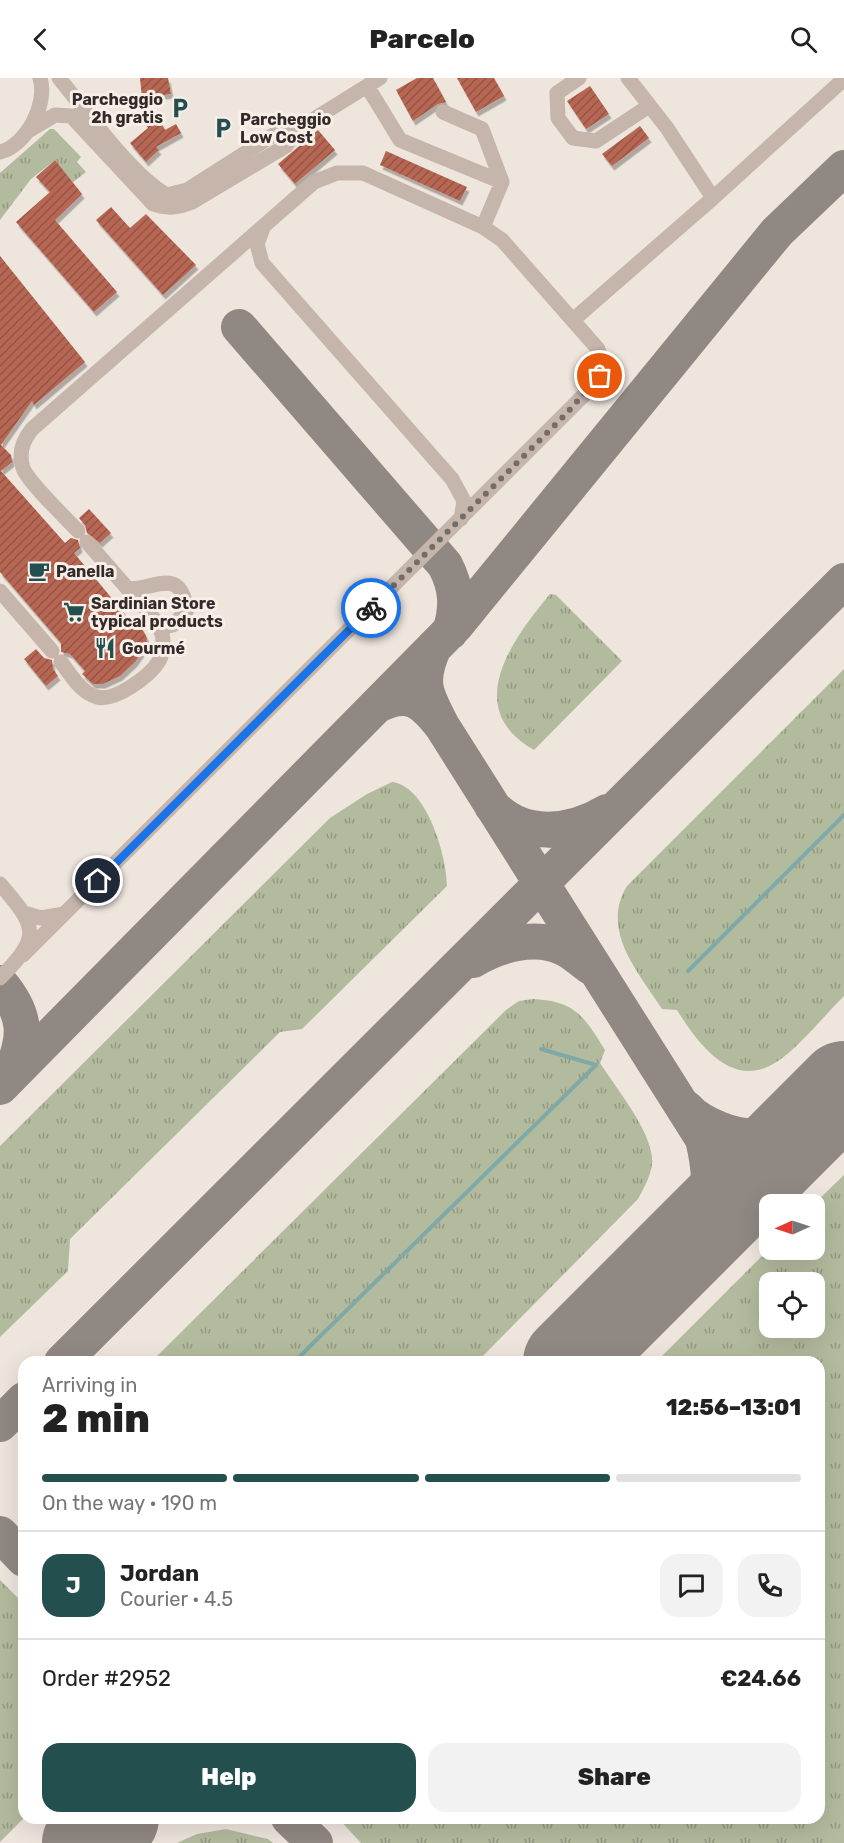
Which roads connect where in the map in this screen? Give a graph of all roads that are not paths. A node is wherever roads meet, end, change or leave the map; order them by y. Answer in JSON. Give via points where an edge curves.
{"nodes":[{"id":1,"x":40,"y":78,"type":"edge"},
{"id":2,"x":59,"y":78,"type":"edge"},
{"id":3,"x":579,"y":78,"type":"edge"},
{"id":4,"x":628,"y":78,"type":"edge"},
{"id":5,"x":844,"y":79,"type":"edge"},
{"id":6,"x":373,"y":82,"type":"edge"},
{"id":7,"x":649,"y":106,"type":"junction"},
{"id":8,"x":443,"y":112,"type":"dead end"},
{"id":9,"x":298,"y":129,"type":"junction"},
{"id":10,"x":28,"y":131,"type":"junction"},
{"id":11,"x":0,"y":152,"type":"edge"},
{"id":12,"x":502,"y":182,"type":"junction"},
{"id":13,"x":713,"y":198,"type":"junction"},
{"id":14,"x":264,"y":225,"type":"junction"},
{"id":15,"x":483,"y":227,"type":"junction"},
{"id":16,"x":223,"y":261,"type":"junction"},
{"id":17,"x":262,"y":263,"type":"junction"},
{"id":18,"x":573,"y":320,"type":"junction"},
{"id":19,"x":452,"y":479,"type":"junction"},
{"id":20,"x":492,"y":488,"type":"junction"},
{"id":21,"x":461,"y":519,"type":"junction"},
{"id":22,"x":128,"y":590,"type":"junction"},
{"id":23,"x":0,"y":591,"type":"edge"},
{"id":24,"x":159,"y":627,"type":"junction"},
{"id":25,"x":0,"y":884,"type":"edge"},
{"id":26,"x":24,"y":913,"type":"junction"},
{"id":27,"x":64,"y":914,"type":"junction"},
{"id":28,"x":23,"y":955,"type":"junction"},
{"id":29,"x":0,"y":978,"type":"edge"}],
"edges":[{"from":1,"to":10,"type":"lane","via":[[40,108]]},
{"from":2,"to":9,"type":"lane","via":[[113,144],[167,195],[187,190],[278,132]]},
{"from":3,"to":7,"type":"lane","via":[[557,93],[558,117],[573,138],[596,141]]},
{"from":4,"to":7,"type":"lane"},
{"from":5,"to":13,"type":"lane"},
{"from":6,"to":9,"type":"lane"},
{"from":6,"to":12,"type":"lane","via":[[400,140]]},
{"from":7,"to":13,"type":"lane"},
{"from":8,"to":12,"type":"lane","via":[[483,129]]},
{"from":9,"to":10,"type":"lane","via":[[277,152],[192,202],[166,208],[153,204],[71,116],[55,115]]},
{"from":10,"to":11,"type":"lane"},
{"from":12,"to":15,"type":"lane"},
{"from":13,"to":18,"type":"lane"},
{"from":14,"to":15,"type":"lane","via":[[314,182],[346,172],[363,173]]},
{"from":14,"to":16,"type":"lane"},
{"from":14,"to":17,"type":"lane","via":[[257,244]]},
{"from":15,"to":18,"type":"lane","via":[[502,240]]},
{"from":16,"to":17,"type":"lane","via":[[252,256]]},
{"from":16,"to":22,"type":"lane","via":[[24,440],[24,470]]},
{"from":17,"to":19,"type":"lane"},
{"from":18,"to":20,"type":"lane","via":[[598,349],[602,358],[600,376]]},
{"from":19,"to":20,"type":"lane","via":[[463,488]]},
{"from":19,"to":21,"type":"lane","via":[[464,501]]},
{"from":20,"to":21,"type":"lane"},
{"from":21,"to":27,"type":"lane"},
{"from":22,"to":24,"type":"lane"},
{"from":22,"to":24,"type":"lane","via":[[168,582],[177,585],[187,610],[173,625]]},
{"from":23,"to":24,"type":"lane","via":[[87,692],[96,697],[125,692],[159,662],[163,648]]},
{"from":25,"to":26,"type":"lane"},
{"from":26,"to":27,"type":"lane","via":[[41,918]]},
{"from":26,"to":28,"type":"lane","via":[[29,937]]},
{"from":27,"to":28,"type":"lane"},
{"from":28,"to":29,"type":"lane"}]}
